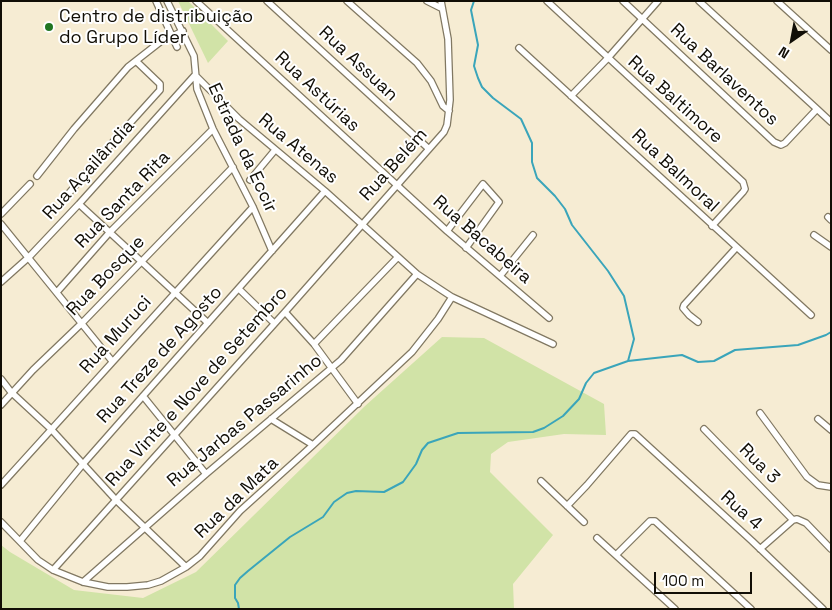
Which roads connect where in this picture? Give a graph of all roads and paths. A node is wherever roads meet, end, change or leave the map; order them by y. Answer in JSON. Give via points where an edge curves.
{"nodes":[{"id":1,"x":156,"y":1,"type":"edge"},
{"id":2,"x":167,"y":1,"type":"edge"},
{"id":3,"x":196,"y":1,"type":"edge"},
{"id":4,"x":267,"y":1,"type":"edge"},
{"id":5,"x":347,"y":1,"type":"edge"},
{"id":6,"x":427,"y":1,"type":"edge"},
{"id":7,"x":546,"y":1,"type":"edge"},
{"id":8,"x":623,"y":1,"type":"edge"},
{"id":9,"x":658,"y":1,"type":"edge"},
{"id":10,"x":699,"y":1,"type":"edge"},
{"id":11,"x":777,"y":1,"type":"edge"},
{"id":12,"x":441,"y":5,"type":"edge"},
{"id":13,"x":643,"y":19,"type":"junction"},
{"id":14,"x":183,"y":32,"type":"junction"},
{"id":15,"x":171,"y":35,"type":"junction"},
{"id":16,"x":177,"y":47,"type":"dead end"},
{"id":17,"x":519,"y":48,"type":"dead end"},
{"id":18,"x":831,"y":50,"type":"edge"},
{"id":19,"x":607,"y":58,"type":"junction"},
{"id":20,"x":136,"y":61,"type":"junction"},
{"id":21,"x":196,"y":75,"type":"junction"},
{"id":22,"x":571,"y":96,"type":"junction"},
{"id":23,"x":817,"y":110,"type":"junction"},
{"id":24,"x":449,"y":114,"type":"junction"},
{"id":25,"x":831,"y":122,"type":"edge"},
{"id":26,"x":213,"y":130,"type":"junction"},
{"id":27,"x":429,"y":149,"type":"junction"},
{"id":28,"x":275,"y":150,"type":"junction"},
{"id":29,"x":232,"y":167,"type":"junction"},
{"id":30,"x":37,"y":176,"type":"dead end"},
{"id":31,"x":250,"y":180,"type":"dead end"},
{"id":32,"x":30,"y":184,"type":"dead end"},
{"id":33,"x":396,"y":185,"type":"junction"},
{"id":34,"x":325,"y":191,"type":"junction"},
{"id":35,"x":69,"y":193,"type":"dead end"},
{"id":36,"x":79,"y":204,"type":"junction"},
{"id":37,"x":253,"y":207,"type":"junction"},
{"id":38,"x":1,"y":214,"type":"edge"},
{"id":39,"x":1,"y":224,"type":"edge"},
{"id":40,"x":362,"y":224,"type":"junction"},
{"id":41,"x":712,"y":226,"type":"junction"},
{"id":42,"x":447,"y":231,"type":"junction"},
{"id":43,"x":109,"y":233,"type":"junction"},
{"id":44,"x":533,"y":235,"type":"dead end"},
{"id":45,"x":814,"y":235,"type":"dead end"},
{"id":46,"x":831,"y":247,"type":"edge"},
{"id":47,"x":466,"y":248,"type":"junction"},
{"id":48,"x":736,"y":248,"type":"junction"},
{"id":49,"x":272,"y":251,"type":"junction"},
{"id":50,"x":29,"y":257,"type":"junction"},
{"id":51,"x":397,"y":258,"type":"junction"},
{"id":52,"x":141,"y":262,"type":"junction"},
{"id":53,"x":417,"y":274,"type":"junction"},
{"id":54,"x":500,"y":276,"type":"junction"},
{"id":55,"x":1,"y":282,"type":"edge"},
{"id":56,"x":239,"y":289,"type":"junction"},
{"id":57,"x":57,"y":292,"type":"junction"},
{"id":58,"x":176,"y":292,"type":"junction"},
{"id":59,"x":452,"y":298,"type":"junction"},
{"id":60,"x":285,"y":312,"type":"junction"},
{"id":61,"x":810,"y":315,"type":"dead end"},
{"id":62,"x":549,"y":318,"type":"dead end"},
{"id":63,"x":208,"y":322,"type":"junction"},
{"id":64,"x":698,"y":322,"type":"dead end"},
{"id":65,"x":82,"y":323,"type":"junction"},
{"id":66,"x":274,"y":323,"type":"junction"},
{"id":67,"x":314,"y":344,"type":"junction"},
{"id":68,"x":553,"y":344,"type":"dead end"},
{"id":69,"x":112,"y":362,"type":"junction"},
{"id":70,"x":333,"y":367,"type":"junction"},
{"id":71,"x":1,"y":379,"type":"edge"},
{"id":72,"x":12,"y":392,"type":"junction"},
{"id":73,"x":142,"y":396,"type":"junction"},
{"id":74,"x":358,"y":404,"type":"junction"},
{"id":75,"x":1,"y":405,"type":"edge"},
{"id":76,"x":760,"y":413,"type":"dead end"},
{"id":77,"x":818,"y":419,"type":"dead end"},
{"id":78,"x":270,"y":420,"type":"junction"},
{"id":79,"x":51,"y":429,"type":"junction"},
{"id":80,"x":704,"y":429,"type":"dead end"},
{"id":81,"x":831,"y":430,"type":"edge"},
{"id":82,"x":174,"y":435,"type":"junction"},
{"id":83,"x":313,"y":445,"type":"junction"},
{"id":84,"x":83,"y":464,"type":"junction"},
{"id":85,"x":206,"y":474,"type":"junction"},
{"id":86,"x":541,"y":481,"type":"dead end"},
{"id":87,"x":1,"y":485,"type":"edge"},
{"id":88,"x":831,"y":487,"type":"edge"},
{"id":89,"x":116,"y":500,"type":"junction"},
{"id":90,"x":567,"y":506,"type":"junction"},
{"id":91,"x":793,"y":520,"type":"junction"},
{"id":92,"x":1,"y":522,"type":"edge"},
{"id":93,"x":584,"y":522,"type":"dead end"},
{"id":94,"x":143,"y":528,"type":"junction"},
{"id":95,"x":597,"y":538,"type":"dead end"},
{"id":96,"x":20,"y":542,"type":"junction"},
{"id":97,"x":760,"y":549,"type":"junction"},
{"id":98,"x":831,"y":549,"type":"edge"},
{"id":99,"x":616,"y":554,"type":"junction"},
{"id":100,"x":186,"y":567,"type":"junction"},
{"id":101,"x":53,"y":570,"type":"junction"},
{"id":102,"x":83,"y":582,"type":"junction"},
{"id":103,"x":675,"y":609,"type":"edge"},
{"id":104,"x":751,"y":609,"type":"edge"},
{"id":105,"x":823,"y":609,"type":"edge"}],
"edges":[{"from":1,"to":15,"type":"street"},
{"from":2,"to":14,"type":"street","name":"Estrada da Eccir"},
{"from":3,"to":33,"type":"street","name":"Rua Astúrias"},
{"from":4,"to":27,"type":"street","name":"Rua Assuan"},
{"from":5,"to":24,"type":"street","via":[[417,63]]},
{"from":6,"to":12,"type":"street"},
{"from":7,"to":19,"type":"street","name":"Rua Baltimore"},
{"from":8,"to":13,"type":"street","name":"Rua Barlaventos"},
{"from":9,"to":13,"type":"street"},
{"from":10,"to":23,"type":"street"},
{"from":11,"to":18,"type":"street"},
{"from":12,"to":24,"type":"street","via":[[448,39]]},
{"from":13,"to":19,"type":"street"},
{"from":13,"to":23,"type":"street","name":"Rua Barlaventos","via":[[774,142],[785,143]]},
{"from":14,"to":15,"type":"street"},
{"from":14,"to":21,"type":"street","name":"Estrada da Eccir","via":[[194,56]]},
{"from":15,"to":16,"type":"street"},
{"from":15,"to":20,"type":"street"},
{"from":17,"to":22,"type":"street","name":"Rua Balmoral"},
{"from":19,"to":22,"type":"street"},
{"from":19,"to":41,"type":"street","name":"Rua Baltimore","via":[[743,182],[743,192]]},
{"from":20,"to":30,"type":"street","via":[[106,91]]},
{"from":20,"to":35,"type":"street","via":[[160,84],[160,90]]},
{"from":21,"to":26,"type":"street","name":"Estrada da Eccir","via":[[197,89]]},
{"from":21,"to":28,"type":"street","name":"Rua Atenas"},
{"from":21,"to":36,"type":"street","name":"Rua Açailândia"},
{"from":22,"to":41,"type":"street","name":"Rua Balmoral"},
{"from":23,"to":25,"type":"street"},
{"from":24,"to":27,"type":"street","name":"Rua Belém","via":[[444,132]]},
{"from":26,"to":29,"type":"street","name":"Estrada da Eccir"},
{"from":26,"to":43,"type":"street","name":"Rua Santa Rita"},
{"from":27,"to":33,"type":"street","name":"Rua Belém"},
{"from":28,"to":31,"type":"street"},
{"from":28,"to":34,"type":"street","name":"Rua Atenas"},
{"from":29,"to":37,"type":"street","name":"Estrada da Eccir"},
{"from":29,"to":52,"type":"street","name":"Rua Bosque"},
{"from":32,"to":38,"type":"street"},
{"from":33,"to":40,"type":"street","name":"Rua Belém"},
{"from":33,"to":42,"type":"street","name":"Rua Bacabeira"},
{"from":34,"to":40,"type":"street","name":"Rua Atenas"},
{"from":34,"to":49,"type":"street","name":"Rua Treze de Agosto"},
{"from":36,"to":43,"type":"street"},
{"from":36,"to":50,"type":"street","name":"Rua Açailândia"},
{"from":37,"to":49,"type":"street","name":"Estrada da Eccir"},
{"from":37,"to":58,"type":"street","name":"Rua Muruci"},
{"from":39,"to":50,"type":"street"},
{"from":40,"to":51,"type":"street","name":"Rua Atenas"},
{"from":40,"to":60,"type":"street","name":"Rua Vinte e Nove de Setembro"},
{"from":41,"to":48,"type":"street","name":"Rua Balmoral"},
{"from":42,"to":47,"type":"street","name":"Rua Bacabeira"},
{"from":42,"to":47,"type":"street","via":[[483,184],[499,201]]},
{"from":43,"to":52,"type":"street"},
{"from":43,"to":57,"type":"street","name":"Rua Santa Rita"},
{"from":44,"to":54,"type":"street"},
{"from":45,"to":46,"type":"street"},
{"from":47,"to":54,"type":"street","name":"Rua Bacabeira"},
{"from":48,"to":61,"type":"street","name":"Rua Balmoral"},
{"from":48,"to":64,"type":"street","via":[[684,305],[683,308]]},
{"from":49,"to":56,"type":"street","name":"Rua Treze de Agosto"},
{"from":50,"to":55,"type":"street","name":"Rua Açailândia"},
{"from":50,"to":57,"type":"street"},
{"from":51,"to":53,"type":"street","name":"Rua Atenas"},
{"from":51,"to":67,"type":"street"},
{"from":52,"to":58,"type":"street"},
{"from":52,"to":65,"type":"street","name":"Rua Bosque"},
{"from":53,"to":59,"type":"street","name":"Rua Atenas"},
{"from":53,"to":70,"type":"street","name":"Rua Jarbas Passarinho"},
{"from":54,"to":62,"type":"street","name":"Rua Bacabeira"},
{"from":56,"to":63,"type":"street","name":"Rua Treze de Agosto"},
{"from":56,"to":66,"type":"street"},
{"from":57,"to":65,"type":"street"},
{"from":58,"to":63,"type":"street"},
{"from":58,"to":69,"type":"street","name":"Rua Muruci"},
{"from":59,"to":68,"type":"street","name":"Rua Atenas"},
{"from":59,"to":74,"type":"street","name":"Rua da Mata","via":[[412,352]]},
{"from":60,"to":66,"type":"street","name":"Rua Vinte e Nove de Setembro"},
{"from":60,"to":67,"type":"street"},
{"from":63,"to":73,"type":"street","name":"Rua Treze de Agosto"},
{"from":65,"to":69,"type":"street"},
{"from":65,"to":72,"type":"street","name":"Rua Bosque"},
{"from":66,"to":82,"type":"street","name":"Rua Vinte e Nove de Setembro"},
{"from":67,"to":70,"type":"street"},
{"from":69,"to":79,"type":"street","name":"Rua Muruci"},
{"from":70,"to":74,"type":"street"},
{"from":70,"to":78,"type":"street","name":"Rua Jarbas Passarinho"},
{"from":71,"to":72,"type":"street"},
{"from":72,"to":75,"type":"street","name":"Rua Bosque"},
{"from":72,"to":79,"type":"street"},
{"from":73,"to":82,"type":"street"},
{"from":73,"to":84,"type":"street","name":"Rua Treze de Agosto"},
{"from":74,"to":83,"type":"street","name":"Rua da Mata"},
{"from":76,"to":88,"type":"street","via":[[807,477],[818,485]]},
{"from":77,"to":81,"type":"street"},
{"from":78,"to":83,"type":"street"},
{"from":78,"to":85,"type":"street","name":"Rua Jarbas Passarinho"},
{"from":79,"to":84,"type":"street"},
{"from":79,"to":87,"type":"street","name":"Rua Muruci"},
{"from":80,"to":91,"type":"street","name":"Rua 3"},
{"from":82,"to":85,"type":"street"},
{"from":82,"to":89,"type":"street","name":"Rua Vinte e Nove de Setembro"},
{"from":83,"to":100,"type":"street","name":"Rua da Mata","via":[[240,511]]},
{"from":84,"to":89,"type":"street"},
{"from":84,"to":96,"type":"street","name":"Rua Treze de Agosto"},
{"from":85,"to":94,"type":"street","name":"Rua Jarbas Passarinho"},
{"from":86,"to":90,"type":"street"},
{"from":89,"to":94,"type":"street"},
{"from":89,"to":101,"type":"street","name":"Rua Vinte e Nove de Setembro"},
{"from":90,"to":93,"type":"street"},
{"from":90,"to":97,"type":"street","name":"Rua 4","via":[[633,433]]},
{"from":91,"to":97,"type":"street"},
{"from":91,"to":98,"type":"street","via":[[801,519]]},
{"from":92,"to":96,"type":"street","name":"Rua da Mata"},
{"from":94,"to":100,"type":"street"},
{"from":94,"to":102,"type":"street","name":"Rua Jarbas Passarinho"},
{"from":95,"to":99,"type":"street"},
{"from":96,"to":101,"type":"street","name":"Rua da Mata"},
{"from":97,"to":105,"type":"street","name":"Rua 4"},
{"from":99,"to":103,"type":"street"},
{"from":99,"to":104,"type":"street","via":[[650,521],[655,521]]},
{"from":100,"to":102,"type":"street","name":"Rua da Mata","via":[[148,585],[117,587]]},
{"from":101,"to":102,"type":"street","name":"Rua da Mata"}]}
